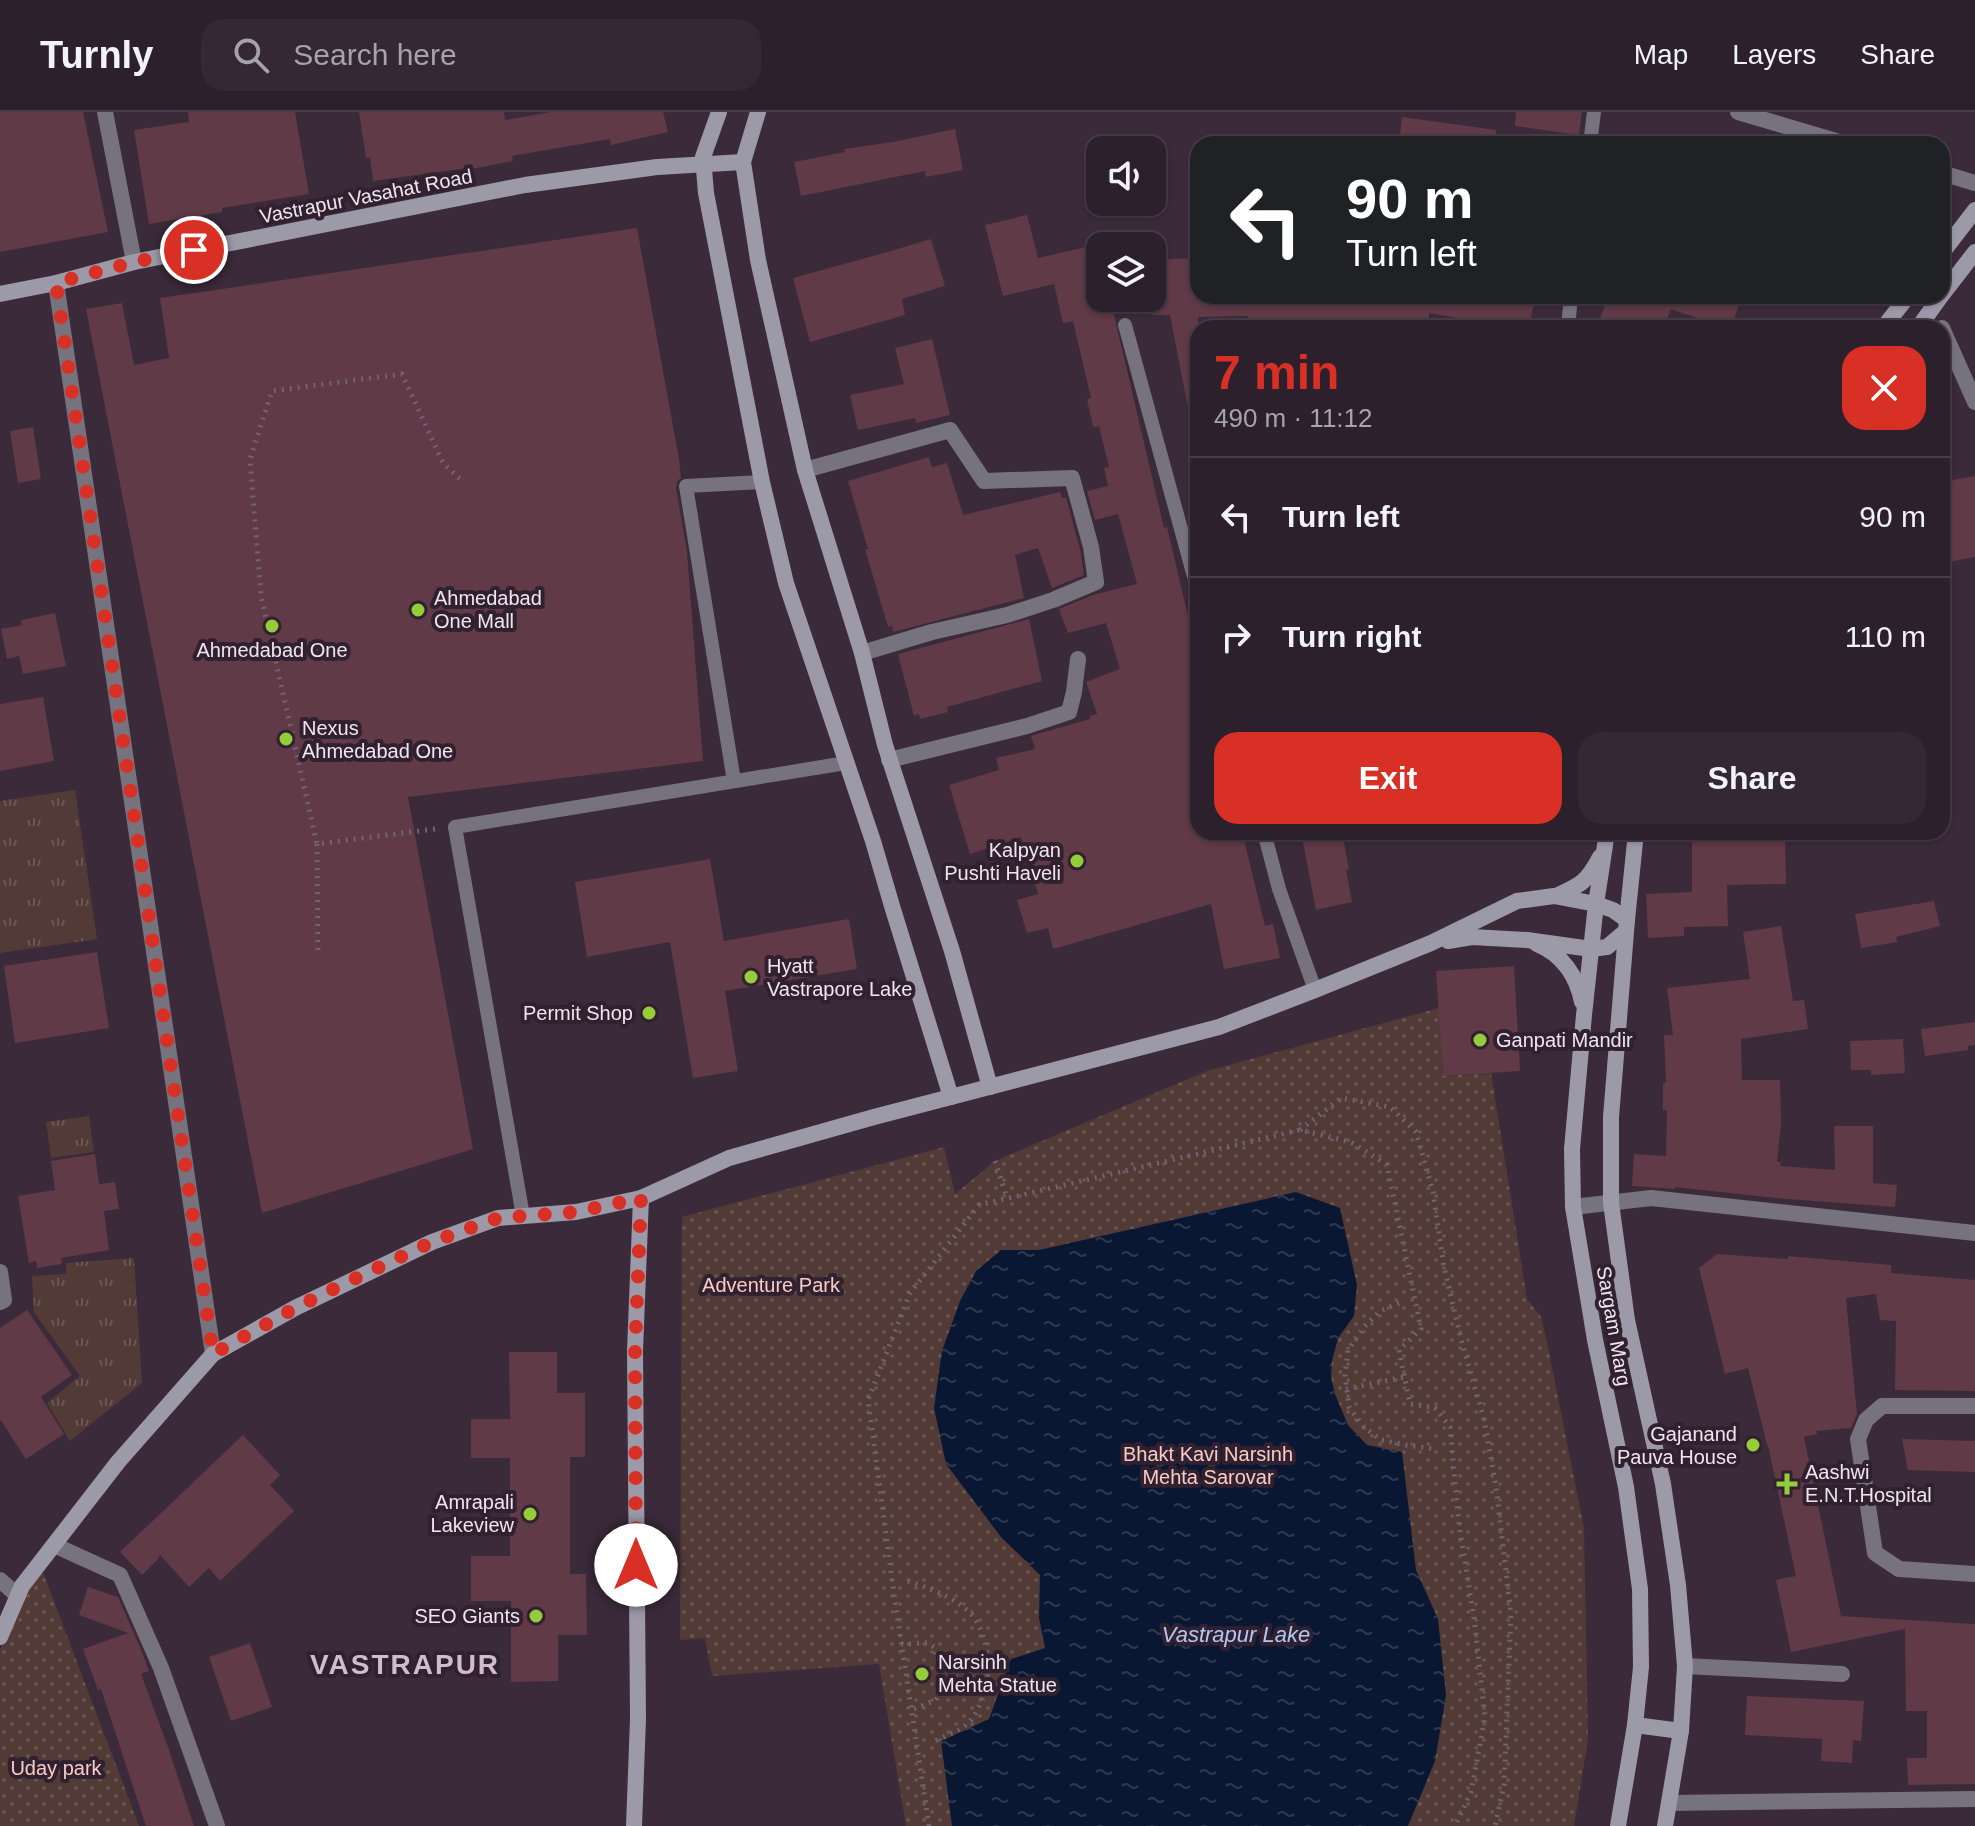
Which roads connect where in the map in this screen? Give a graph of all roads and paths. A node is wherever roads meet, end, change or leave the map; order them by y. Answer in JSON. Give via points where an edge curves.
{"nodes":[{"id":1,"x":105,"y":112,"type":"edge"},
{"id":2,"x":719,"y":112,"type":"edge"},
{"id":3,"x":758,"y":112,"type":"edge"},
{"id":4,"x":1594,"y":112,"type":"edge"},
{"id":5,"x":1738,"y":112,"type":"edge"},
{"id":6,"x":1591,"y":136,"type":"edge"},
{"id":7,"x":1819,"y":136,"type":"edge"},
{"id":8,"x":743,"y":162,"type":"junction"},
{"id":9,"x":704,"y":164,"type":"junction"},
{"id":10,"x":1950,"y":175,"type":"edge"},
{"id":11,"x":1975,"y":183,"type":"edge"},
{"id":12,"x":1975,"y":210,"type":"edge"},
{"id":13,"x":1950,"y":243,"type":"edge"},
{"id":14,"x":1975,"y":252,"type":"edge"},
{"id":15,"x":134,"y":262,"type":"junction"},
{"id":16,"x":56,"y":283,"type":"junction"},
{"id":17,"x":1950,"y":285,"type":"edge"},
{"id":18,"x":0,"y":294,"type":"edge"},
{"id":19,"x":1902,"y":304,"type":"edge"},
{"id":20,"x":1889,"y":320,"type":"edge"},
{"id":21,"x":1125,"y":325,"type":"dead end"},
{"id":22,"x":1950,"y":346,"type":"edge"},
{"id":23,"x":1975,"y":402,"type":"edge"},
{"id":24,"x":805,"y":470,"type":"junction"},
{"id":25,"x":460,"y":479,"type":"dead end"},
{"id":26,"x":762,"y":482,"type":"junction"},
{"id":27,"x":1190,"y":562,"type":"edge"},
{"id":28,"x":862,"y":653,"type":"junction"},
{"id":29,"x":1078,"y":659,"type":"dead end"},
{"id":30,"x":889,"y":760,"type":"junction"},
{"id":31,"x":846,"y":763,"type":"junction"},
{"id":32,"x":734,"y":781,"type":"junction"},
{"id":33,"x":455,"y":827,"type":"junction"},
{"id":34,"x":1266,"y":840,"type":"edge"},
{"id":35,"x":1606,"y":840,"type":"edge"},
{"id":36,"x":1635,"y":840,"type":"edge"},
{"id":37,"x":317,"y":844,"type":"junction"},
{"id":38,"x":1604,"y":850,"type":"junction"},
{"id":39,"x":1554,"y":896,"type":"junction"},
{"id":40,"x":1596,"y":904,"type":"junction"},
{"id":41,"x":1626,"y":926,"type":"junction"},
{"id":42,"x":1527,"y":940,"type":"junction"},
{"id":43,"x":1431,"y":943,"type":"junction"},
{"id":44,"x":1591,"y":949,"type":"junction"},
{"id":45,"x":318,"y":955,"type":"dead end"},
{"id":46,"x":1315,"y":990,"type":"junction"},
{"id":47,"x":1584,"y":1015,"type":"junction"},
{"id":48,"x":990,"y":1087,"type":"junction"},
{"id":49,"x":951,"y":1097,"type":"junction"},
{"id":50,"x":1300,"y":1130,"type":"junction"},
{"id":51,"x":995,"y":1161,"type":"dead end"},
{"id":52,"x":641,"y":1198,"type":"junction"},
{"id":53,"x":1007,"y":1198,"type":"junction"},
{"id":54,"x":1611,"y":1203,"type":"junction"},
{"id":55,"x":1573,"y":1207,"type":"junction"},
{"id":56,"x":523,"y":1216,"type":"junction"},
{"id":57,"x":1975,"y":1233,"type":"edge"},
{"id":58,"x":0,"y":1272,"type":"edge"},
{"id":59,"x":0,"y":1302,"type":"edge"},
{"id":60,"x":1399,"y":1303,"type":"dead end"},
{"id":61,"x":213,"y":1354,"type":"junction"},
{"id":62,"x":1405,"y":1377,"type":"junction"},
{"id":63,"x":1346,"y":1389,"type":"junction"},
{"id":64,"x":1975,"y":1406,"type":"edge"},
{"id":65,"x":1435,"y":1449,"type":"dead end"},
{"id":66,"x":54,"y":1545,"type":"junction"},
{"id":67,"x":1975,"y":1574,"type":"edge"},
{"id":68,"x":0,"y":1580,"type":"edge"},
{"id":69,"x":908,"y":1581,"type":"dead end"},
{"id":70,"x":18,"y":1596,"type":"junction"},
{"id":71,"x":0,"y":1637,"type":"edge"},
{"id":72,"x":901,"y":1644,"type":"junction"},
{"id":73,"x":987,"y":1659,"type":"junction"},
{"id":74,"x":1685,"y":1666,"type":"junction"},
{"id":75,"x":939,"y":1669,"type":"junction"},
{"id":76,"x":1842,"y":1674,"type":"dead end"},
{"id":77,"x":911,"y":1710,"type":"junction"},
{"id":78,"x":1635,"y":1725,"type":"junction"},
{"id":79,"x":1681,"y":1731,"type":"junction"},
{"id":80,"x":933,"y":1742,"type":"dead end"},
{"id":81,"x":1975,"y":1799,"type":"edge"},
{"id":82,"x":1669,"y":1803,"type":"junction"},
{"id":83,"x":217,"y":1826,"type":"edge"},
{"id":84,"x":634,"y":1826,"type":"edge"},
{"id":85,"x":929,"y":1826,"type":"edge"},
{"id":86,"x":1455,"y":1826,"type":"edge"},
{"id":87,"x":1495,"y":1826,"type":"edge"},
{"id":88,"x":1618,"y":1826,"type":"edge"},
{"id":89,"x":1665,"y":1826,"type":"edge"}],
"edges":[{"from":1,"to":15,"type":"street"},
{"from":2,"to":9,"type":"street"},
{"from":3,"to":8,"type":"street"},
{"from":4,"to":6,"type":"lane"},
{"from":5,"to":7,"type":"street"},
{"from":8,"to":9,"type":"street","name":"Vastrapur Vasahat Road"},
{"from":8,"to":24,"type":"street","via":[[758,260]]},
{"from":9,"to":15,"type":"street","name":"Vastrapur Vasahat Road","via":[[525,185]]},
{"from":9,"to":26,"type":"street"},
{"from":10,"to":11,"type":"street"},
{"from":12,"to":13,"type":"street"},
{"from":14,"to":17,"type":"street"},
{"from":15,"to":16,"type":"street","name":"Vastrapur Vasahat Road"},
{"from":16,"to":18,"type":"street","name":"Vastrapur Vasahat Road"},
{"from":16,"to":61,"type":"street"},
{"from":19,"to":20,"type":"street"},
{"from":21,"to":27,"type":"lane"},
{"from":22,"to":23,"type":"street"},
{"from":24,"to":28,"type":"street"},
{"from":24,"to":28,"type":"street","via":[[950,430],[984,481],[1072,478],[1096,582],[1007,615]]},
{"from":25,"to":37,"type":"path","via":[[443,463],[402,374],[272,391],[250,459],[261,596]]},
{"from":26,"to":31,"type":"street","via":[[786,583]]},
{"from":26,"to":32,"type":"lane","via":[[686,486]]},
{"from":28,"to":30,"type":"street"},
{"from":29,"to":30,"type":"street","via":[[1069,712]]},
{"from":30,"to":48,"type":"street"},
{"from":31,"to":32,"type":"lane"},
{"from":31,"to":49,"type":"street"},
{"from":32,"to":33,"type":"lane"},
{"from":33,"to":37,"type":"path"},
{"from":33,"to":56,"type":"lane"},
{"from":34,"to":46,"type":"lane"},
{"from":35,"to":38,"type":"street","name":"Sargam Marg"},
{"from":36,"to":41,"type":"street","name":"Sargam Marg"},
{"from":37,"to":45,"type":"path"},
{"from":38,"to":39,"type":"street","via":[[1590,875]]},
{"from":38,"to":40,"type":"street","name":"Sargam Marg"},
{"from":39,"to":40,"type":"street"},
{"from":39,"to":43,"type":"street","via":[[1517,901]]},
{"from":40,"to":41,"type":"street","via":[[1613,910]]},
{"from":40,"to":44,"type":"street","name":"Sargam Marg"},
{"from":41,"to":44,"type":"street","via":[[1607,947]]},
{"from":41,"to":54,"type":"street","name":"Sargam Marg","via":[[1611,1117]]},
{"from":42,"to":43,"type":"street","via":[[1472,937]]},
{"from":42,"to":44,"type":"street"},
{"from":42,"to":47,"type":"street","via":[[1565,963],[1579,985]]},
{"from":43,"to":46,"type":"street"},
{"from":44,"to":47,"type":"street","name":"Sargam Marg"},
{"from":46,"to":48,"type":"street","via":[[1219,1027]]},
{"from":47,"to":55,"type":"street","name":"Sargam Marg","via":[[1572,1149]]},
{"from":48,"to":49,"type":"street"},
{"from":49,"to":52,"type":"street","via":[[729,1158]]},
{"from":50,"to":53,"type":"path"},
{"from":50,"to":62,"type":"path","via":[[1351,1142],[1387,1165],[1421,1329],[1399,1350]]},
{"from":50,"to":87,"type":"path","via":[[1341,1098],[1390,1107],[1416,1132],[1433,1192],[1448,1282],[1484,1419],[1511,1615],[1504,1785]]},
{"from":51,"to":53,"type":"path"},
{"from":52,"to":56,"type":"street","via":[[576,1212]]},
{"from":52,"to":84,"type":"street","via":[[635,1351]]},
{"from":53,"to":72,"type":"path","via":[[979,1205],[910,1293],[868,1400]]},
{"from":54,"to":55,"type":"street"},
{"from":54,"to":57,"type":"street","via":[[1651,1198]]},
{"from":54,"to":74,"type":"street","name":"Sargam Marg","via":[[1627,1320],[1663,1484]]},
{"from":55,"to":78,"type":"street","name":"Sargam Marg","via":[[1640,1589]]},
{"from":56,"to":61,"type":"street","via":[[498,1218],[432,1242]]},
{"from":58,"to":59,"type":"street"},
{"from":60,"to":63,"type":"path","via":[[1380,1311],[1348,1350]]},
{"from":61,"to":66,"type":"street"},
{"from":62,"to":63,"type":"path"},
{"from":62,"to":86,"type":"path","via":[[1410,1404],[1435,1408],[1450,1427],[1474,1618],[1485,1717],[1471,1792]]},
{"from":63,"to":65,"type":"path","via":[[1349,1407],[1381,1440]]},
{"from":64,"to":67,"type":"street","via":[[1882,1406],[1866,1420],[1858,1439],[1875,1553],[1899,1569]]},
{"from":66,"to":70,"type":"street"},
{"from":66,"to":83,"type":"street","via":[[120,1575],[161,1668]]},
{"from":68,"to":70,"type":"street"},
{"from":69,"to":73,"type":"path","via":[[970,1613]]},
{"from":70,"to":71,"type":"street"},
{"from":72,"to":75,"type":"path","via":[[928,1643],[935,1648]]},
{"from":72,"to":77,"type":"path"},
{"from":73,"to":75,"type":"path"},
{"from":73,"to":80,"type":"path","via":[[984,1697],[970,1722]]},
{"from":74,"to":76,"type":"street"},
{"from":74,"to":79,"type":"street","name":"Sargam Marg"},
{"from":75,"to":77,"type":"path","via":[[943,1688],[936,1700]]},
{"from":77,"to":85,"type":"path"},
{"from":78,"to":79,"type":"street"},
{"from":78,"to":88,"type":"street","name":"Sargam Marg"},
{"from":79,"to":82,"type":"street","name":"Sargam Marg"},
{"from":81,"to":82,"type":"street"},
{"from":82,"to":89,"type":"street","name":"Sargam Marg"}]}
